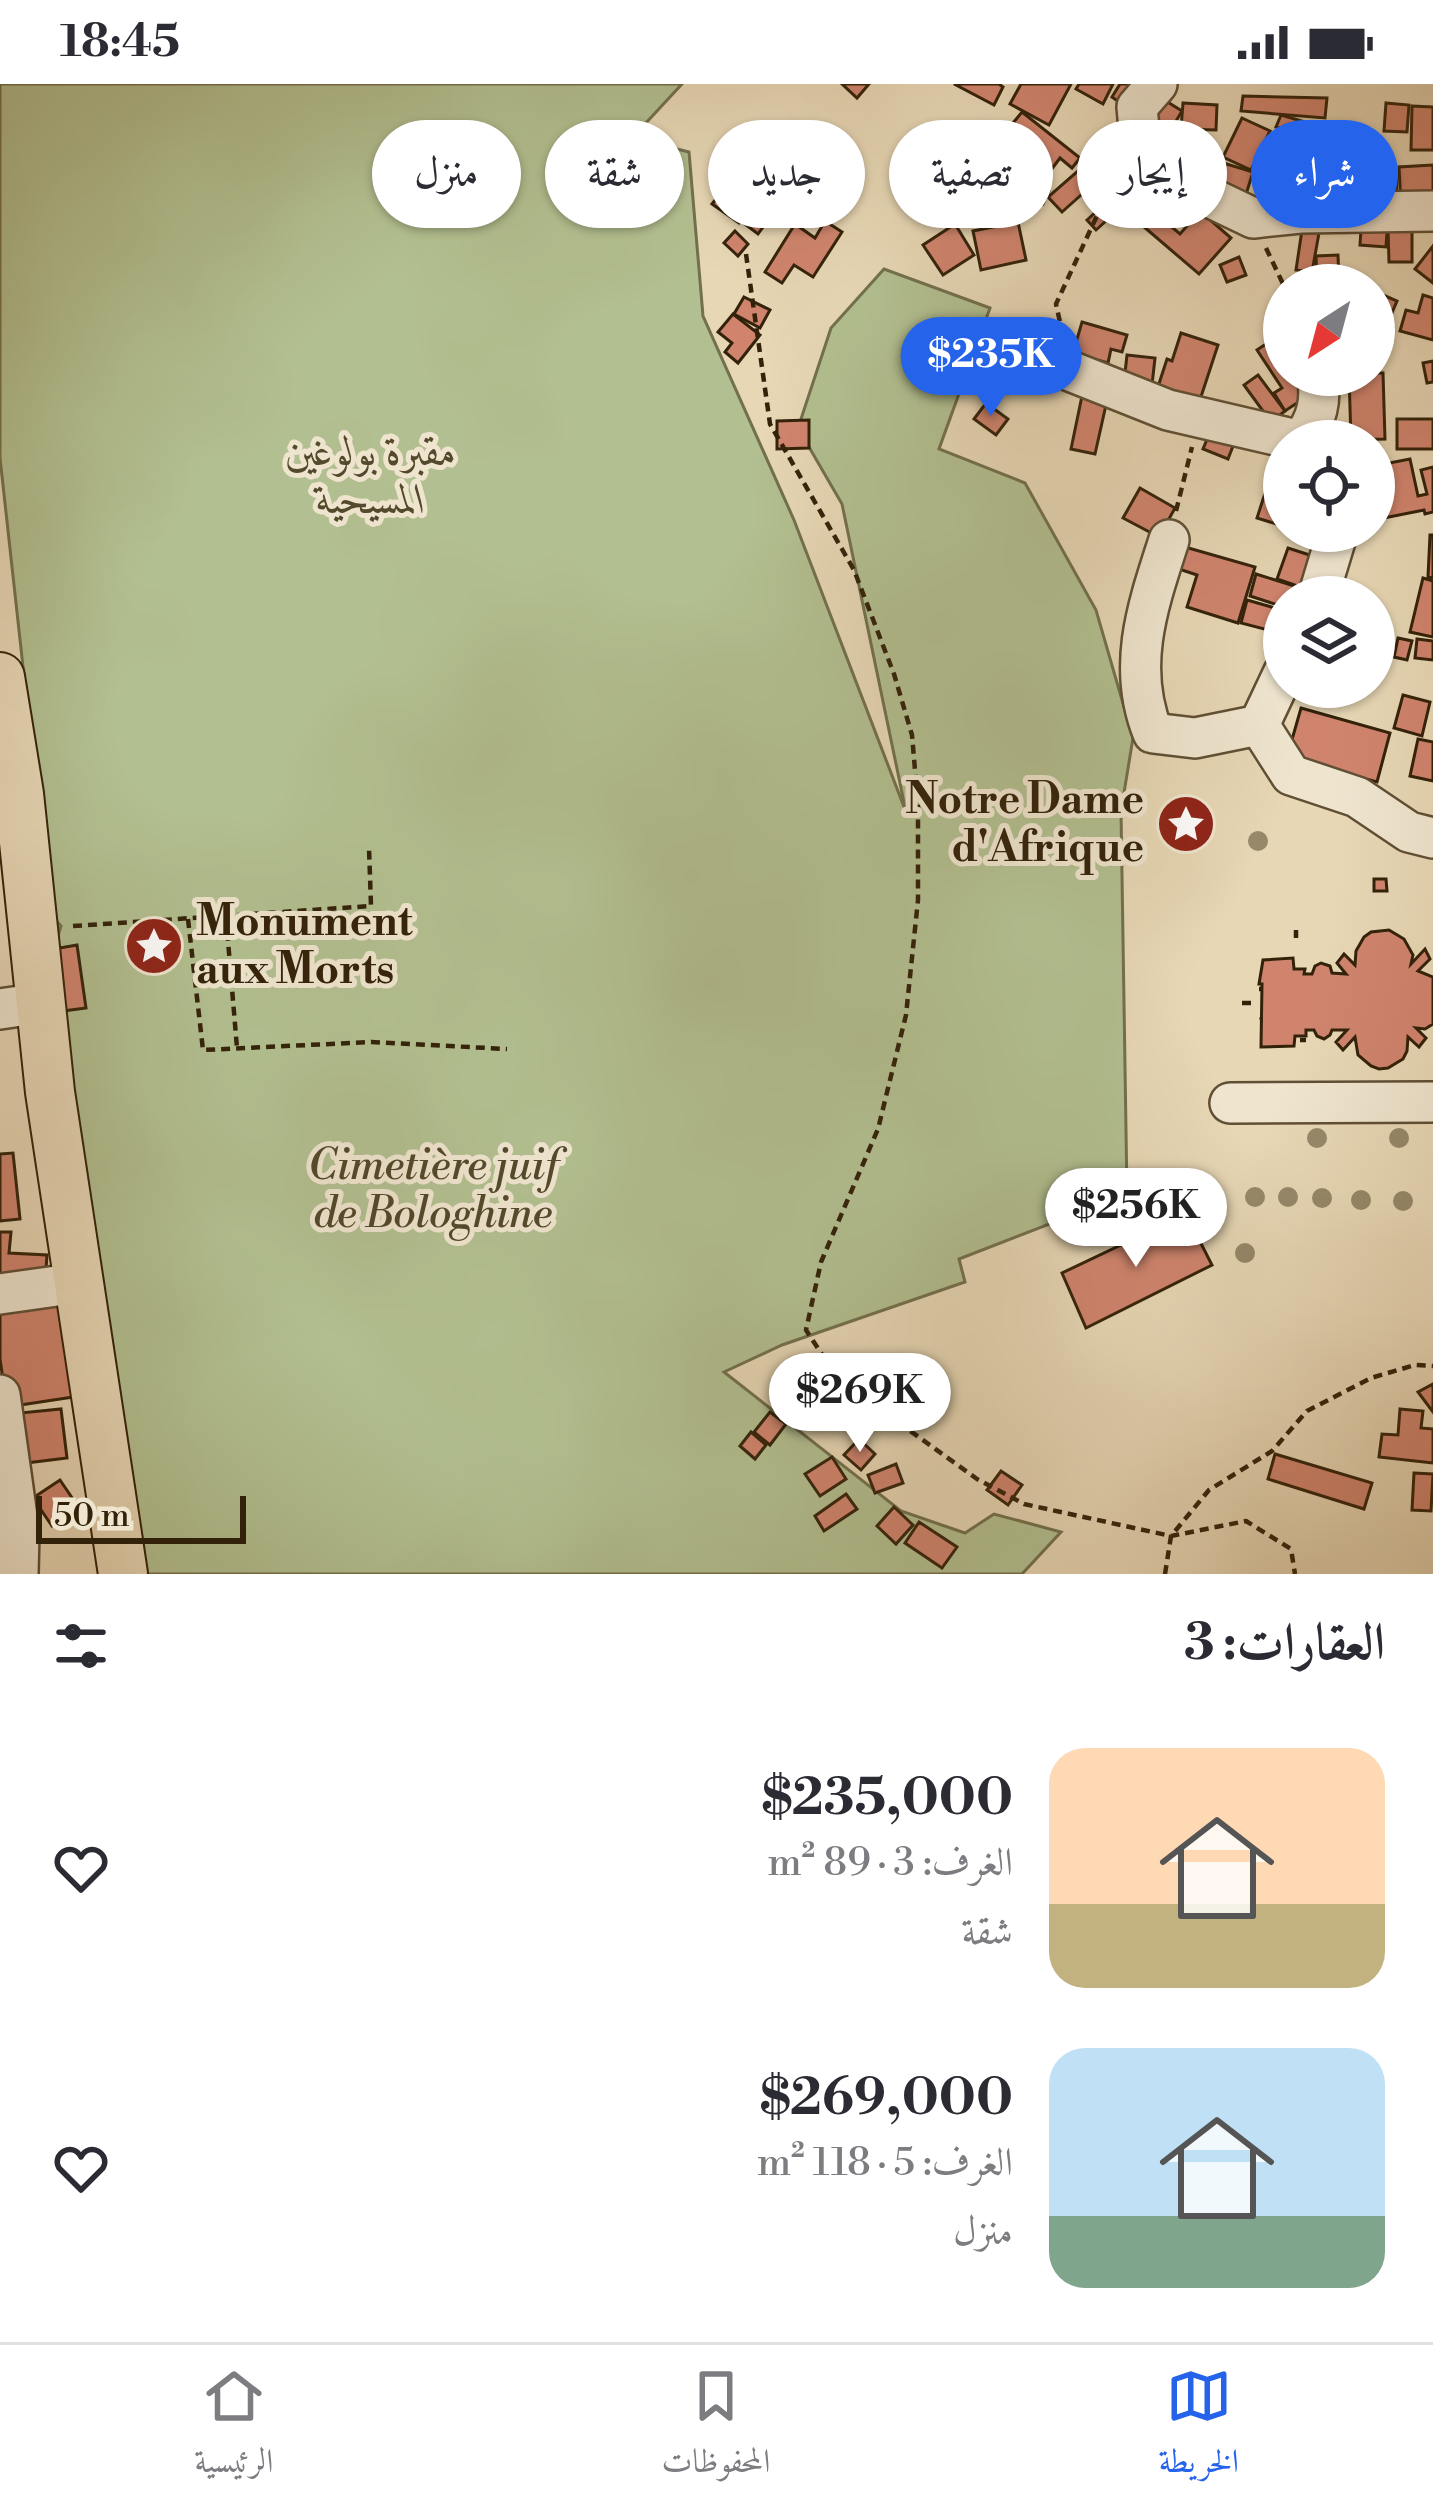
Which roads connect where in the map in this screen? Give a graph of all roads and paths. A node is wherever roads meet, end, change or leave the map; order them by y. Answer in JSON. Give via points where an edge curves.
{"nodes":[{"id":1,"x":1156,"y":84,"type":"edge"},
{"id":2,"x":1138,"y":120,"type":"edge"},
{"id":3,"x":1227,"y":206,"type":"edge"},
{"id":4,"x":1433,"y":211,"type":"edge"},
{"id":5,"x":1091,"y":228,"type":"edge"},
{"id":6,"x":746,"y":254,"type":"dead end"},
{"id":7,"x":1070,"y":371,"type":"joint"},
{"id":8,"x":1200,"y":418,"type":"junction"},
{"id":9,"x":1263,"y":432,"type":"edge"},
{"id":10,"x":1168,"y":540,"type":"joint"},
{"id":11,"x":1,"y":697,"type":"edge"},
{"id":12,"x":1267,"y":708,"type":"edge"},
{"id":13,"x":1259,"y":725,"type":"junction"},
{"id":14,"x":1433,"y":838,"type":"edge"},
{"id":15,"x":369,"y":848,"type":"dead end"},
{"id":16,"x":226,"y":916,"type":"junction"},
{"id":17,"x":188,"y":919,"type":"junction"},
{"id":18,"x":61,"y":926,"type":"dead end"},
{"id":19,"x":1242,"y":1003,"type":"dead end"},
{"id":20,"x":1252,"y":1003,"type":"dead end"},
{"id":21,"x":21,"y":1006,"type":"edge"},
{"id":22,"x":237,"y":1048,"type":"junction"},
{"id":23,"x":507,"y":1049,"type":"dead end"},
{"id":24,"x":1433,"y":1102,"type":"edge"},
{"id":25,"x":1230,"y":1103,"type":"dead end"},
{"id":26,"x":78,"y":1283,"type":"junction"},
{"id":27,"x":0,"y":1294,"type":"edge"},
{"id":28,"x":1433,"y":1366,"type":"edge"},
{"id":29,"x":0,"y":1395,"type":"edge"},
{"id":30,"x":1171,"y":1536,"type":"junction"},
{"id":31,"x":18,"y":1574,"type":"edge"},
{"id":32,"x":123,"y":1574,"type":"edge"},
{"id":33,"x":1165,"y":1574,"type":"edge"},
{"id":34,"x":1295,"y":1574,"type":"edge"}],
"edges":[{"from":1,"to":2,"type":"street","via":[[1137,107]]},
{"from":3,"to":4,"type":"street","via":[[1253,218]]},
{"from":5,"to":7,"type":"path","via":[[1056,304]]},
{"from":6,"to":30,"type":"path","via":[[770,424],[854,570],[912,735],[918,805],[905,1015],[878,1129],[821,1262],[806,1330],[832,1370],[977,1480],[1024,1504]]},
{"from":7,"to":8,"type":"street"},
{"from":8,"to":9,"type":"street"},
{"from":8,"to":10,"type":"path"},
{"from":10,"to":13,"type":"street","via":[[1138,657],[1154,733],[1195,738]]},
{"from":11,"to":21,"type":"main road","via":[[19,794]]},
{"from":12,"to":13,"type":"street"},
{"from":13,"to":14,"type":"street","via":[[1291,776],[1357,797],[1408,832]]},
{"from":15,"to":16,"type":"path","via":[[370,906]]},
{"from":16,"to":17,"type":"path"},
{"from":16,"to":22,"type":"path"},
{"from":17,"to":18,"type":"path"},
{"from":17,"to":22,"type":"path","via":[[203,1050]]},
{"from":19,"to":20,"type":"path"},
{"from":21,"to":26,"type":"main road","via":[[50,1092]]},
{"from":22,"to":23,"type":"path","via":[[371,1042]]},
{"from":24,"to":25,"type":"street"},
{"from":26,"to":27,"type":"street"},
{"from":26,"to":32,"type":"main road"},
{"from":28,"to":30,"type":"path","via":[[1371,1378],[1306,1411],[1272,1451],[1209,1490]]},
{"from":29,"to":31,"type":"street"},
{"from":30,"to":33,"type":"path"},
{"from":30,"to":34,"type":"path","via":[[1246,1521],[1291,1549]]}]}
